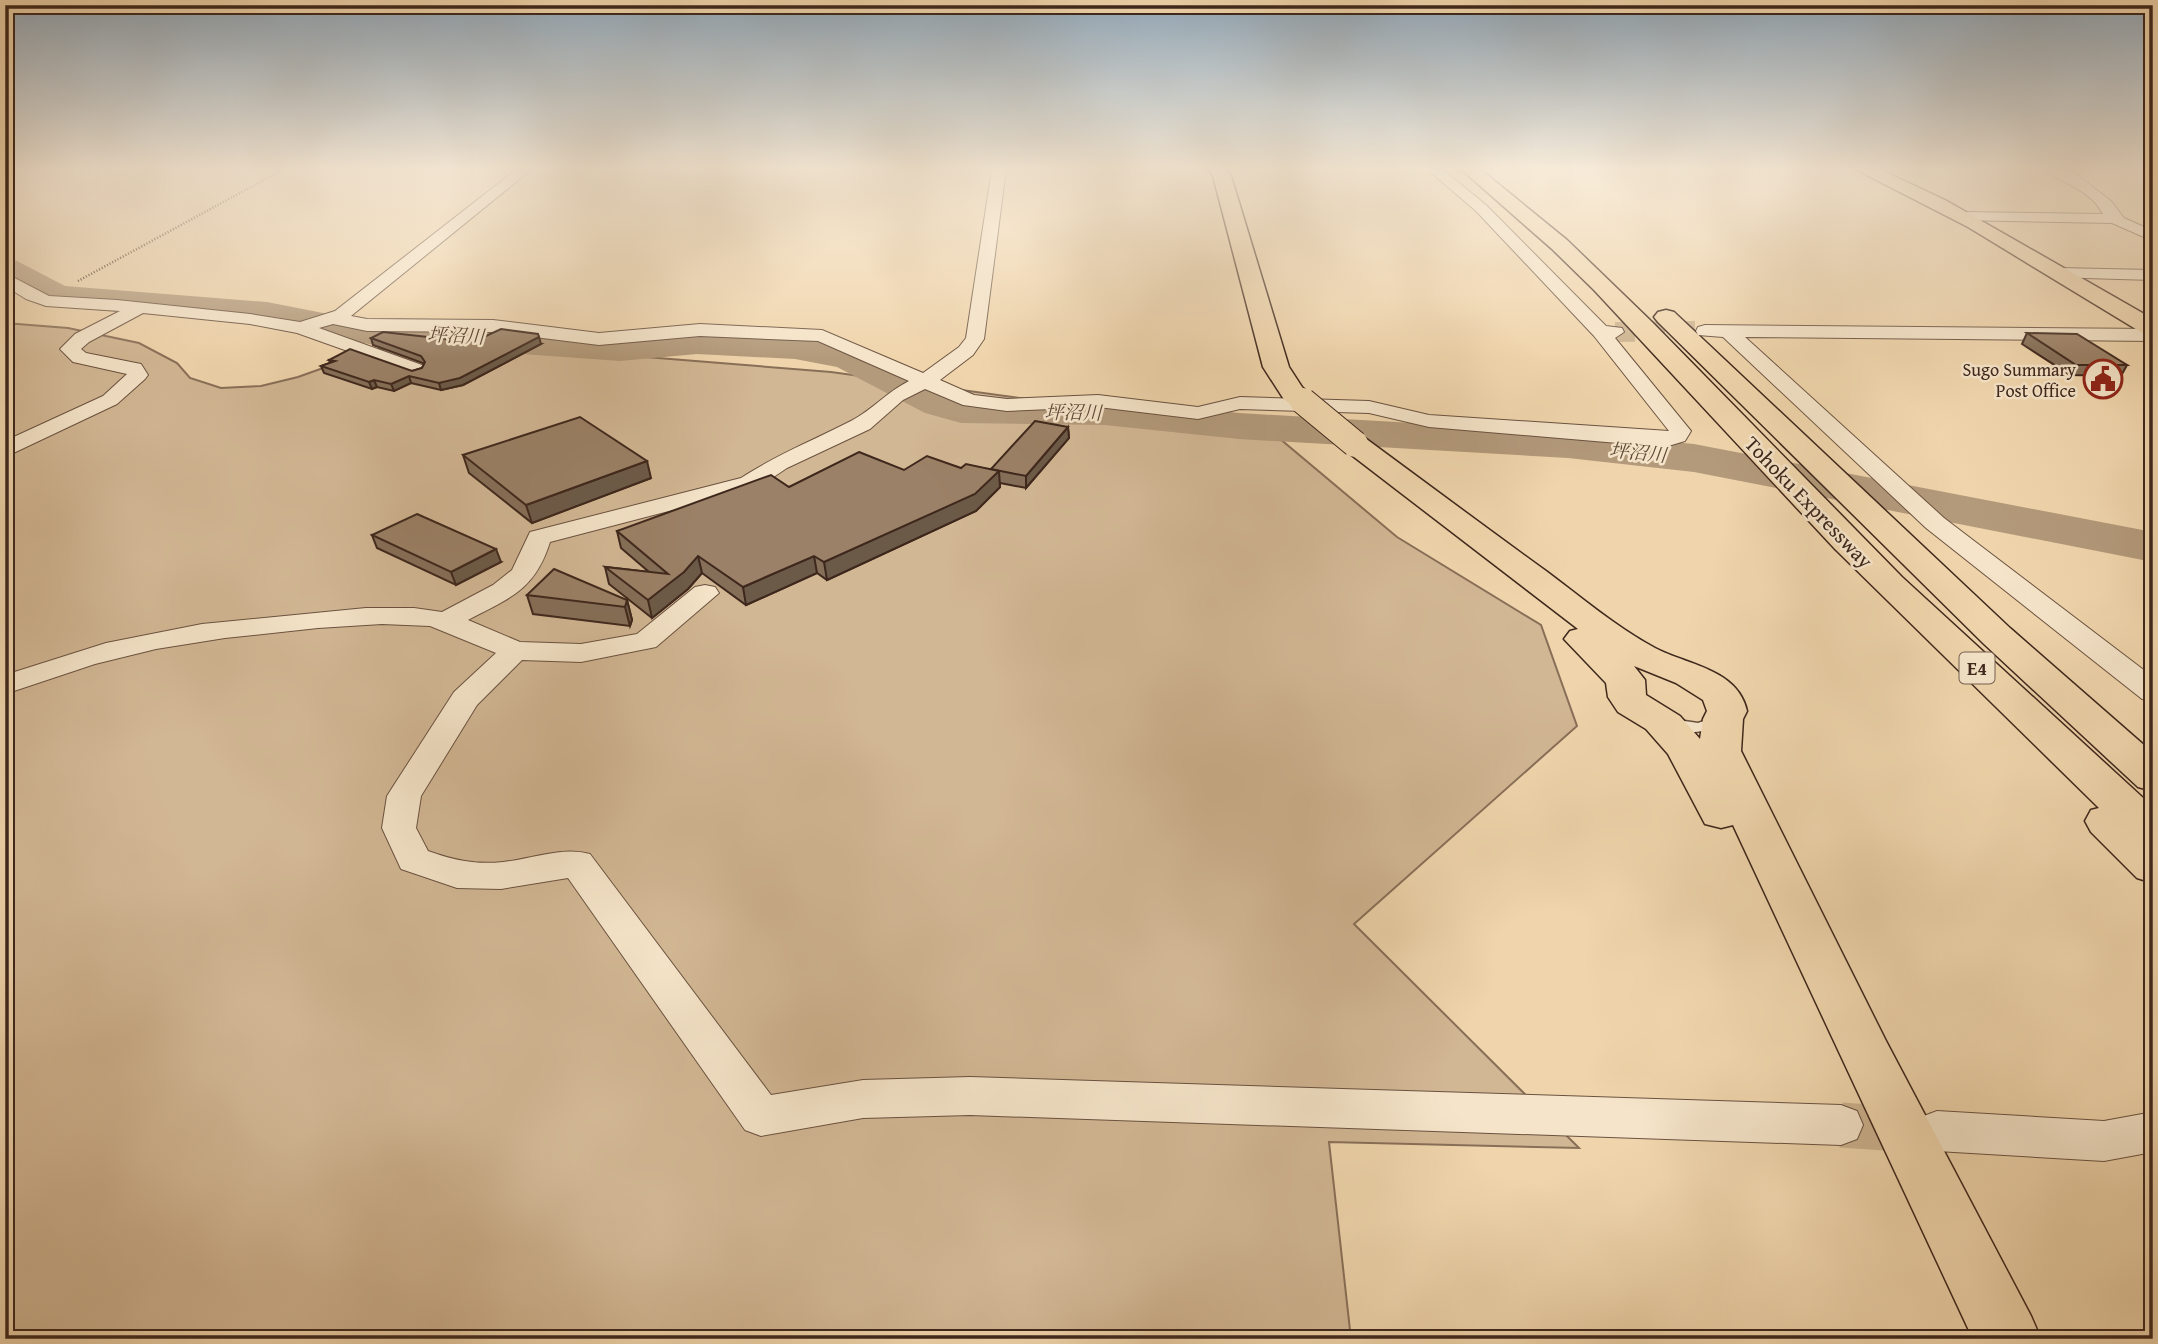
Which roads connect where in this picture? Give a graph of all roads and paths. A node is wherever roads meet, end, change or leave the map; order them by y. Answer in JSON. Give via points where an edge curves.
{"nodes":[{"id":1,"x":169,"y":232,"type":"edge"},
{"id":2,"x":447,"y":232,"type":"edge"},
{"id":3,"x":990,"y":232,"type":"edge"},
{"id":4,"x":1226,"y":232,"type":"edge"},
{"id":5,"x":1238,"y":232,"type":"edge"},
{"id":6,"x":1505,"y":232,"type":"edge"},
{"id":7,"x":1546,"y":232,"type":"edge"},
{"id":8,"x":1575,"y":232,"type":"edge"},
{"id":9,"x":1988,"y":232,"type":"edge"},
{"id":10,"x":2058,"y":273,"type":"junction"},
{"id":11,"x":2153,"y":275,"type":"edge"},
{"id":12,"x":5,"y":278,"type":"edge"},
{"id":13,"x":69,"y":286,"type":"dead end"},
{"id":14,"x":140,"y":308,"type":"junction"},
{"id":15,"x":317,"y":323,"type":"junction"},
{"id":16,"x":2153,"y":329,"type":"edge"},
{"id":17,"x":1705,"y":331,"type":"tunnel mouth"},
{"id":18,"x":1729,"y":332,"type":"junction"},
{"id":19,"x":2153,"y":335,"type":"edge"},
{"id":20,"x":415,"y":369,"type":"edge"},
{"id":21,"x":916,"y":385,"type":"junction"},
{"id":22,"x":1296,"y":401,"type":"junction"},
{"id":23,"x":1348,"y":443,"type":"junction"},
{"id":24,"x":5,"y":450,"type":"edge"},
{"id":25,"x":1863,"y":524,"type":"junction"},
{"id":26,"x":705,"y":593,"type":"dead end"},
{"id":27,"x":446,"y":621,"type":"junction"},
{"id":28,"x":515,"y":651,"type":"junction"},
{"id":29,"x":1674,"y":670,"type":"junction"},
{"id":30,"x":1626,"y":680,"type":"junction"},
{"id":31,"x":5,"y":685,"type":"edge"},
{"id":32,"x":2153,"y":692,"type":"edge"},
{"id":33,"x":1723,"y":719,"type":"junction"},
{"id":34,"x":1664,"y":723,"type":"junction"},
{"id":35,"x":2153,"y":753,"type":"edge"},
{"id":36,"x":2153,"y":777,"type":"edge"},
{"id":37,"x":2153,"y":832,"type":"edge"},
{"id":38,"x":2153,"y":866,"type":"edge"},
{"id":39,"x":1841,"y":1125,"type":"tunnel mouth"},
{"id":40,"x":1937,"y":1131,"type":"tunnel mouth"},
{"id":41,"x":2153,"y":1132,"type":"edge"},
{"id":42,"x":1981,"y":1339,"type":"edge"},
{"id":43,"x":2008,"y":1339,"type":"edge"}],
"edges":[{"from":1,"to":13,"type":"path"},
{"from":2,"to":15,"type":"street","via":[[341,315]]},
{"from":3,"to":21,"type":"street","via":[[975,339],[966,351]]},
{"from":4,"to":22,"type":"main road","via":[[1264,368],[1281,393]]},
{"from":5,"to":22,"type":"main road","via":[[1276,367]]},
{"from":6,"to":21,"type":"street","via":[[1608,332],[1680,430],[1677,436],[1665,440],[1429,421],[1369,407],[1240,403],[1198,413],[1098,401],[1007,405],[970,401]]},
{"from":7,"to":25,"type":"main road","name":"Tohoku Expressway","number":"E4","via":[[1804,499]]},
{"from":8,"to":25,"type":"main road","name":"Tohoku Expressway","number":"E4","via":[[1814,459]]},
{"from":9,"to":10,"type":"main road"},
{"from":10,"to":11,"type":"street"},
{"from":10,"to":16,"type":"main road"},
{"from":12,"to":14,"type":"street","via":[[46,301]]},
{"from":14,"to":15,"type":"street"},
{"from":14,"to":24,"type":"street","via":[[69,349],[80,358],[134,368],[138,374],[110,400]]},
{"from":15,"to":20,"type":"street"},
{"from":15,"to":21,"type":"street","via":[[493,326],[599,338],[700,330],[822,336]]},
{"from":17,"to":18,"type":"street"},
{"from":18,"to":19,"type":"street"},
{"from":18,"to":32,"type":"street","via":[[1935,523]]},
{"from":21,"to":27,"type":"street","via":[[862,424],[779,463],[749,483],[539,537],[533,559],[518,579]]},
{"from":22,"to":23,"type":"main road"},
{"from":23,"to":29,"type":"main road","via":[[1590,621],[1642,656]]},
{"from":23,"to":30,"type":"main road","via":[[1568,623]]},
{"from":25,"to":35,"type":"main road"},
{"from":25,"to":36,"type":"main road","name":"Tohoku Expressway","number":"E4","via":[[1997,636]]},
{"from":25,"to":37,"type":"main road","name":"Tohoku Expressway","number":"E4","via":[[1922,616]]},
{"from":25,"to":38,"type":"main road","via":[[1888,606]]},
{"from":26,"to":28,"type":"street","via":[[646,641],[581,653]]},
{"from":27,"to":28,"type":"street"},
{"from":27,"to":31,"type":"street","via":[[425,616],[370,616],[209,632],[76,660]]},
{"from":28,"to":39,"type":"street","via":[[466,699],[404,796],[399,828],[414,860],[457,875],[501,876],[577,863],[761,1116],[863,1099],[970,1096]]},
{"from":29,"to":30,"type":"lane","via":[[1644,669]]},
{"from":29,"to":33,"type":"main road","via":[[1717,691],[1727,710]]},
{"from":30,"to":34,"type":"main road","via":[[1628,698]]},
{"from":33,"to":34,"type":"lane","via":[[1699,728]]},
{"from":33,"to":43,"type":"main road","via":[[1720,751]]},
{"from":34,"to":42,"type":"main road","via":[[1703,774]]},
{"from":40,"to":41,"type":"street","via":[[2104,1140]]}]}
